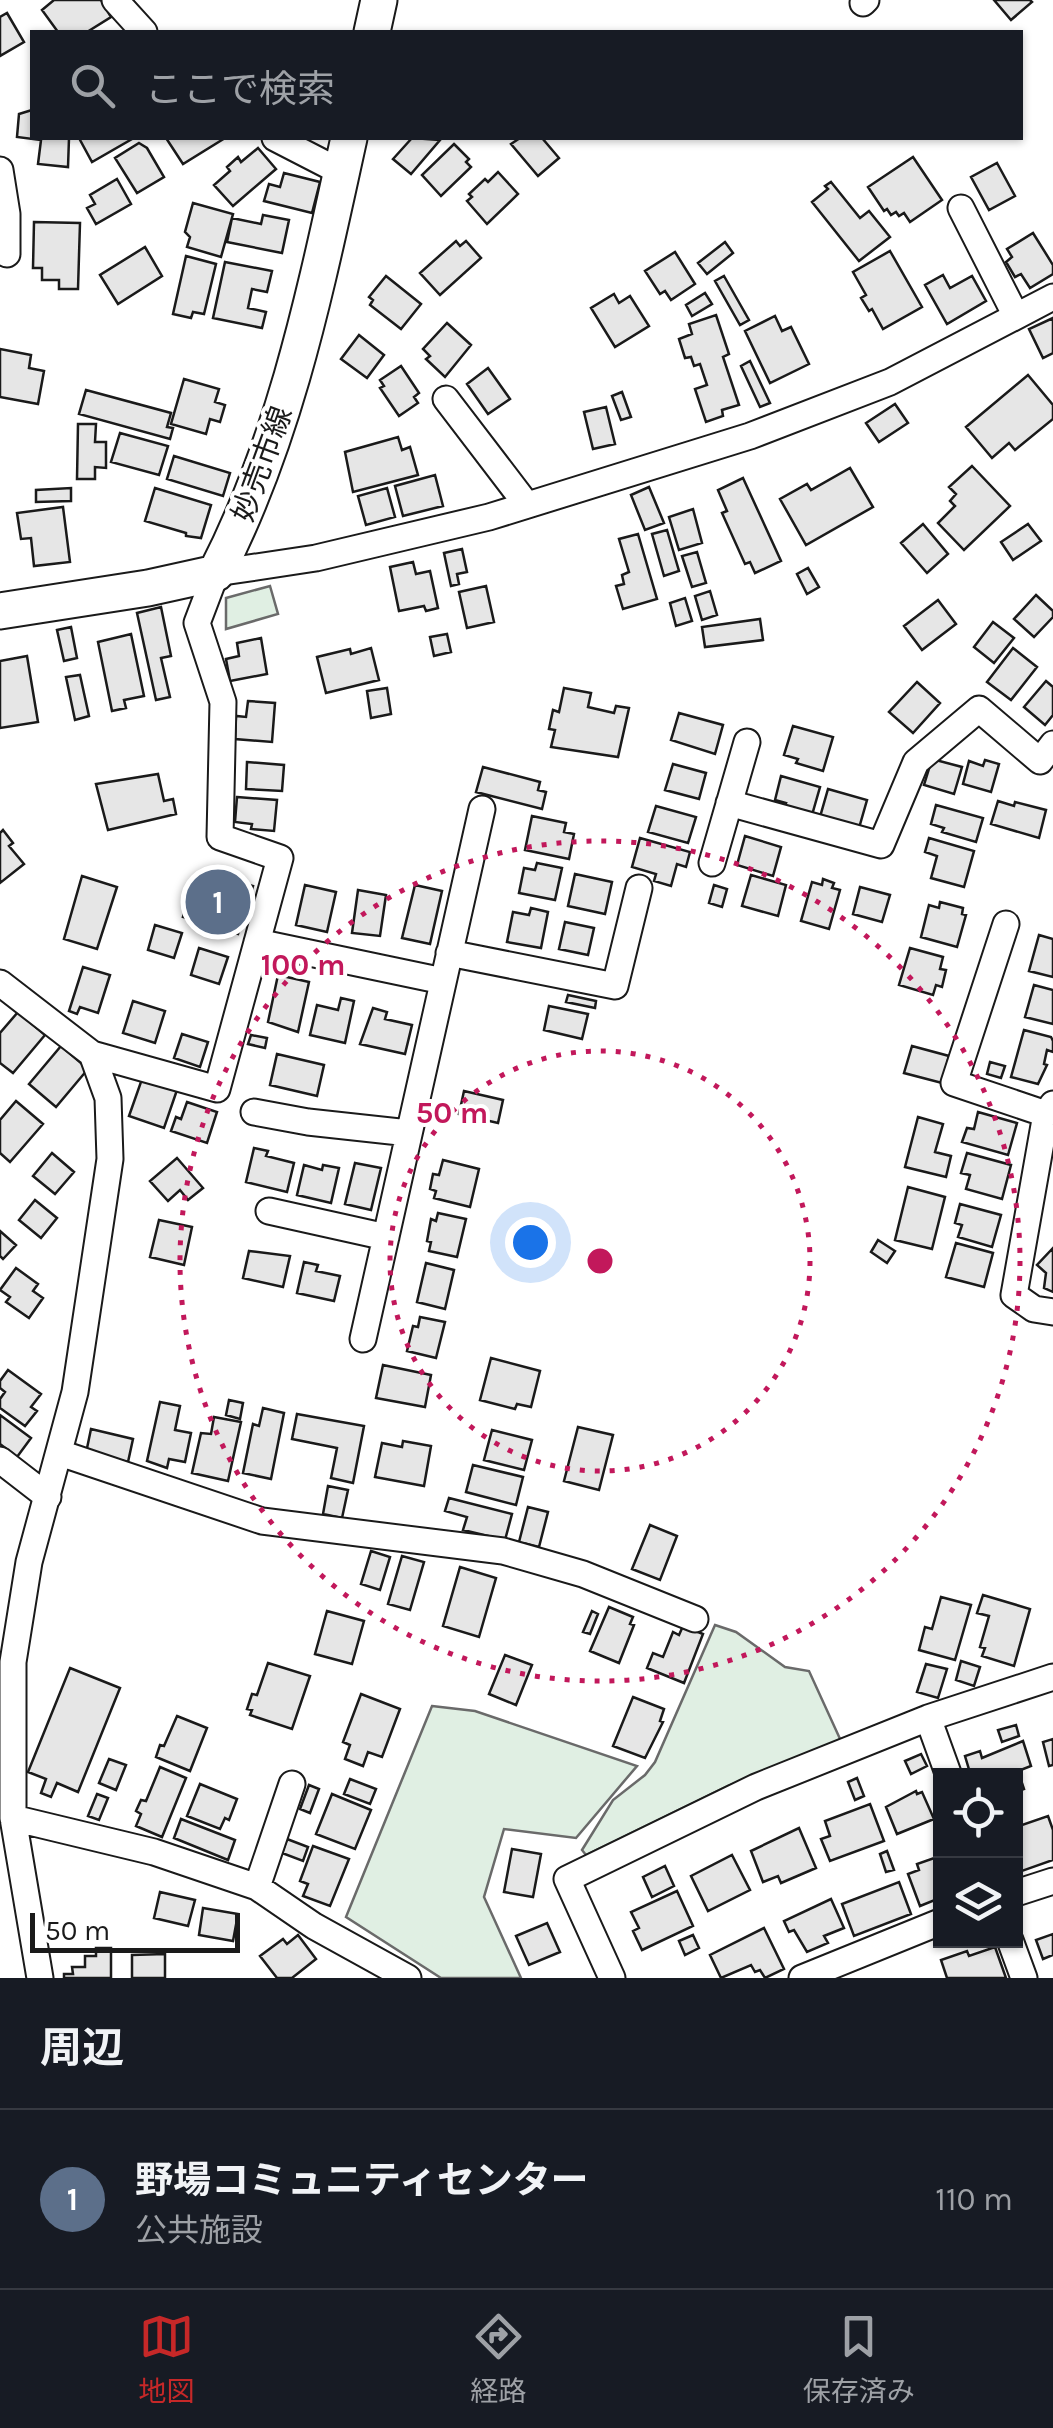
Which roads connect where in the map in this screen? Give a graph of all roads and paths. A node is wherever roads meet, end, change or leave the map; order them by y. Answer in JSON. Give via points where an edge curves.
{"nodes":[{"id":1,"x":115,"y":0,"type":"edge"},
{"id":2,"x":379,"y":0,"type":"edge"},
{"id":3,"x":142,"y":30,"type":"edge"},
{"id":4,"x":372,"y":30,"type":"edge"},
{"id":5,"x":278,"y":140,"type":"edge"},
{"id":6,"x":349,"y":140,"type":"edge"},
{"id":7,"x":0,"y":170,"type":"edge"},
{"id":8,"x":341,"y":172,"type":"junction"},
{"id":9,"x":961,"y":208,"type":"dead end"},
{"id":10,"x":6,"y":254,"type":"dead end"},
{"id":11,"x":1053,"y":297,"type":"edge"},
{"id":12,"x":1016,"y":316,"type":"junction"},
{"id":13,"x":446,"y":398,"type":"dead end"},
{"id":14,"x":527,"y":505,"type":"junction"},
{"id":15,"x":216,"y":572,"type":"junction"},
{"id":16,"x":0,"y":611,"type":"edge"},
{"id":17,"x":747,"y":742,"type":"dead end"},
{"id":18,"x":1053,"y":744,"type":"edge"},
{"id":19,"x":729,"y":803,"type":"junction"},
{"id":20,"x":482,"y":809,"type":"dead end"},
{"id":21,"x":712,"y":863,"type":"dead end"},
{"id":22,"x":638,"y":888,"type":"dead end"},
{"id":23,"x":1006,"y":924,"type":"dead end"},
{"id":24,"x":257,"y":942,"type":"junction"},
{"id":25,"x":449,"y":954,"type":"junction"},
{"id":26,"x":443,"y":981,"type":"junction"},
{"id":27,"x":0,"y":983,"type":"edge"},
{"id":28,"x":92,"y":1054,"type":"junction"},
{"id":29,"x":1050,"y":1109,"type":"edge"},
{"id":30,"x":254,"y":1112,"type":"dead end"},
{"id":31,"x":409,"y":1134,"type":"junction"},
{"id":32,"x":269,"y":1212,"type":"dead end"},
{"id":33,"x":386,"y":1237,"type":"junction"},
{"id":34,"x":1053,"y":1312,"type":"edge"},
{"id":35,"x":362,"y":1340,"type":"dead end"},
{"id":36,"x":60,"y":1453,"type":"junction"},
{"id":37,"x":0,"y":1460,"type":"edge"},
{"id":38,"x":48,"y":1497,"type":"junction"},
{"id":39,"x":695,"y":1619,"type":"dead end"},
{"id":40,"x":1053,"y":1677,"type":"edge"},
{"id":41,"x":928,"y":1718,"type":"junction"},
{"id":42,"x":946,"y":1768,"type":"edge"},
{"id":43,"x":292,"y":1784,"type":"dead end"},
{"id":44,"x":13,"y":1818,"type":"junction"},
{"id":45,"x":1053,"y":1881,"type":"edge"},
{"id":46,"x":257,"y":1887,"type":"junction"},
{"id":47,"x":1023,"y":1891,"type":"edge"},
{"id":48,"x":933,"y":1925,"type":"edge"},
{"id":49,"x":1013,"y":1948,"type":"edge"},
{"id":50,"x":40,"y":1978,"type":"edge"},
{"id":51,"x":408,"y":1978,"type":"edge"},
{"id":52,"x":612,"y":1978,"type":"edge"},
{"id":53,"x":802,"y":1978,"type":"edge"},
{"id":54,"x":1024,"y":1978,"type":"edge"}],
"edges":[{"from":1,"to":3,"type":"street"},
{"from":2,"to":4,"type":"main road"},
{"from":5,"to":8,"type":"street"},
{"from":6,"to":8,"type":"main road","name":"妙売市線"},
{"from":7,"to":10,"type":"street"},
{"from":8,"to":15,"type":"main road","name":"妙売市線","via":[[275,440]]},
{"from":9,"to":12,"type":"street"},
{"from":11,"to":12,"type":"street"},
{"from":12,"to":14,"type":"street","via":[[890,382]]},
{"from":13,"to":14,"type":"street"},
{"from":14,"to":15,"type":"street","via":[[316,558]]},
{"from":15,"to":16,"type":"main road"},
{"from":15,"to":24,"type":"street","via":[[197,623],[222,702],[220,837],[280,858]]},
{"from":17,"to":19,"type":"street"},
{"from":18,"to":19,"type":"street","via":[[1040,761],[979,709],[916,762],[881,845]]},
{"from":19,"to":21,"type":"street"},
{"from":20,"to":25,"type":"street"},
{"from":22,"to":25,"type":"street","via":[[615,986]]},
{"from":23,"to":29,"type":"street","via":[[954,1083]]},
{"from":24,"to":26,"type":"street"},
{"from":24,"to":28,"type":"street","via":[[217,1089]]},
{"from":25,"to":26,"type":"street"},
{"from":26,"to":31,"type":"street"},
{"from":27,"to":28,"type":"street"},
{"from":28,"to":36,"type":"street","via":[[108,1098],[110,1159]]},
{"from":29,"to":34,"type":"street","via":[[1014,1295]]},
{"from":30,"to":31,"type":"street"},
{"from":31,"to":33,"type":"street"},
{"from":32,"to":33,"type":"street"},
{"from":33,"to":35,"type":"street"},
{"from":36,"to":38,"type":"street"},
{"from":36,"to":39,"type":"street","via":[[262,1521],[503,1550]]},
{"from":37,"to":38,"type":"street"},
{"from":38,"to":44,"type":"street","via":[[29,1562],[13,1662]]},
{"from":40,"to":41,"type":"street"},
{"from":41,"to":42,"type":"street"},
{"from":41,"to":52,"type":"street","via":[[756,1788],[567,1879]]},
{"from":43,"to":46,"type":"street"},
{"from":44,"to":46,"type":"street","via":[[154,1852]]},
{"from":44,"to":50,"type":"street"},
{"from":45,"to":47,"type":"street"},
{"from":46,"to":51,"type":"street"},
{"from":48,"to":53,"type":"street"},
{"from":49,"to":54,"type":"street"}]}
